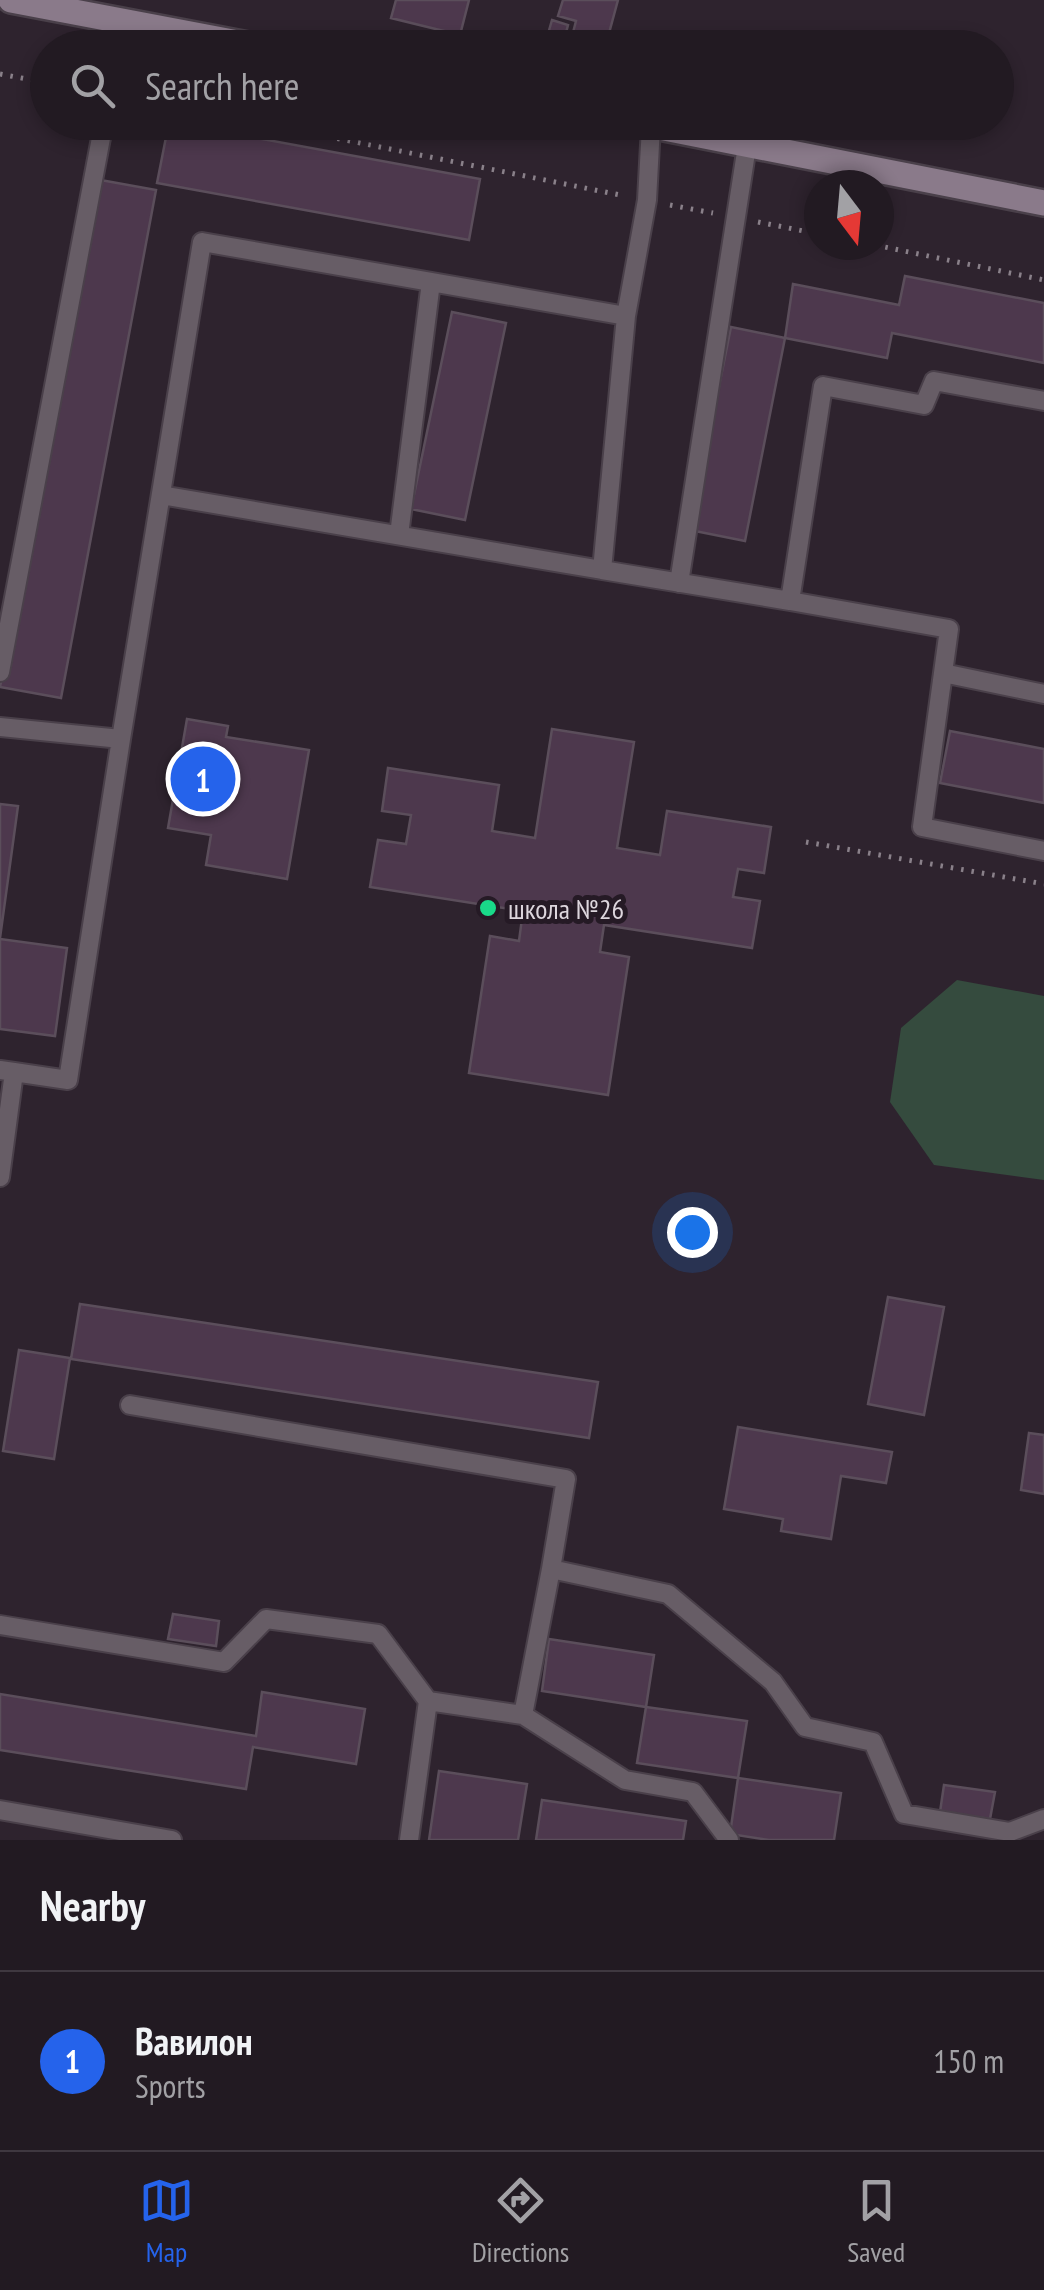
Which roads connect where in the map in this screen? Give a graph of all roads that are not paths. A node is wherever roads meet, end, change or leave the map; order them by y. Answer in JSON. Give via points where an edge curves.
{"nodes":[{"id":1,"x":11,"y":0,"type":"edge"},
{"id":2,"x":120,"y":30,"type":"edge"},
{"id":3,"x":101,"y":140,"type":"edge"},
{"id":4,"x":644,"y":140,"type":"edge"},
{"id":5,"x":718,"y":140,"type":"edge"},
{"id":6,"x":746,"y":146,"type":"junction"},
{"id":7,"x":1044,"y":203,"type":"edge"},
{"id":8,"x":431,"y":282,"type":"junction"},
{"id":9,"x":626,"y":316,"type":"junction"},
{"id":10,"x":1044,"y":401,"type":"edge"},
{"id":11,"x":161,"y":495,"type":"junction"},
{"id":12,"x":400,"y":536,"type":"junction"},
{"id":13,"x":602,"y":570,"type":"junction"},
{"id":14,"x":679,"y":583,"type":"junction"},
{"id":15,"x":790,"y":601,"type":"junction"},
{"id":16,"x":0,"y":672,"type":"edge"},
{"id":17,"x":944,"y":673,"type":"junction"},
{"id":18,"x":1044,"y":694,"type":"edge"},
{"id":19,"x":0,"y":727,"type":"edge"},
{"id":20,"x":121,"y":739,"type":"junction"},
{"id":21,"x":1044,"y":851,"type":"edge"},
{"id":22,"x":7,"y":1071,"type":"edge"},
{"id":23,"x":0,"y":1177,"type":"edge"},
{"id":24,"x":130,"y":1404,"type":"dead end"},
{"id":25,"x":551,"y":1568,"type":"junction"},
{"id":26,"x":0,"y":1625,"type":"edge"},
{"id":27,"x":428,"y":1701,"type":"junction"},
{"id":28,"x":523,"y":1714,"type":"junction"},
{"id":29,"x":0,"y":1810,"type":"edge"},
{"id":30,"x":1044,"y":1819,"type":"edge"},
{"id":31,"x":172,"y":1840,"type":"edge"},
{"id":32,"x":409,"y":1840,"type":"edge"},
{"id":33,"x":730,"y":1840,"type":"edge"}],
"edges":[{"from":1,"to":2,"type":"main road"},
{"from":3,"to":16,"type":"lane"},
{"from":4,"to":9,"type":"lane","via":[[647,200]]},
{"from":5,"to":6,"type":"main road"},
{"from":6,"to":7,"type":"main road"},
{"from":6,"to":14,"type":"lane"},
{"from":8,"to":9,"type":"lane"},
{"from":8,"to":11,"type":"lane","via":[[202,242]]},
{"from":8,"to":12,"type":"lane"},
{"from":9,"to":13,"type":"lane"},
{"from":10,"to":15,"type":"lane","via":[[934,381],[924,405],[823,386]]},
{"from":11,"to":12,"type":"lane"},
{"from":11,"to":20,"type":"lane"},
{"from":12,"to":13,"type":"lane"},
{"from":13,"to":14,"type":"lane"},
{"from":14,"to":15,"type":"lane"},
{"from":15,"to":17,"type":"lane","via":[[950,629]]},
{"from":17,"to":18,"type":"lane"},
{"from":17,"to":21,"type":"lane","via":[[922,827]]},
{"from":19,"to":20,"type":"lane"},
{"from":20,"to":22,"type":"lane","via":[[68,1080]]},
{"from":22,"to":23,"type":"lane"},
{"from":24,"to":25,"type":"lane","via":[[566,1479]]},
{"from":25,"to":28,"type":"lane"},
{"from":25,"to":30,"type":"lane","via":[[668,1594],[774,1682],[805,1727],[873,1742],[904,1814],[1010,1832]]},
{"from":26,"to":27,"type":"lane","via":[[224,1662],[266,1619],[378,1634]]},
{"from":27,"to":28,"type":"lane"},
{"from":27,"to":32,"type":"lane"},
{"from":28,"to":33,"type":"lane","via":[[625,1780],[692,1792]]},
{"from":29,"to":31,"type":"lane"}]}
